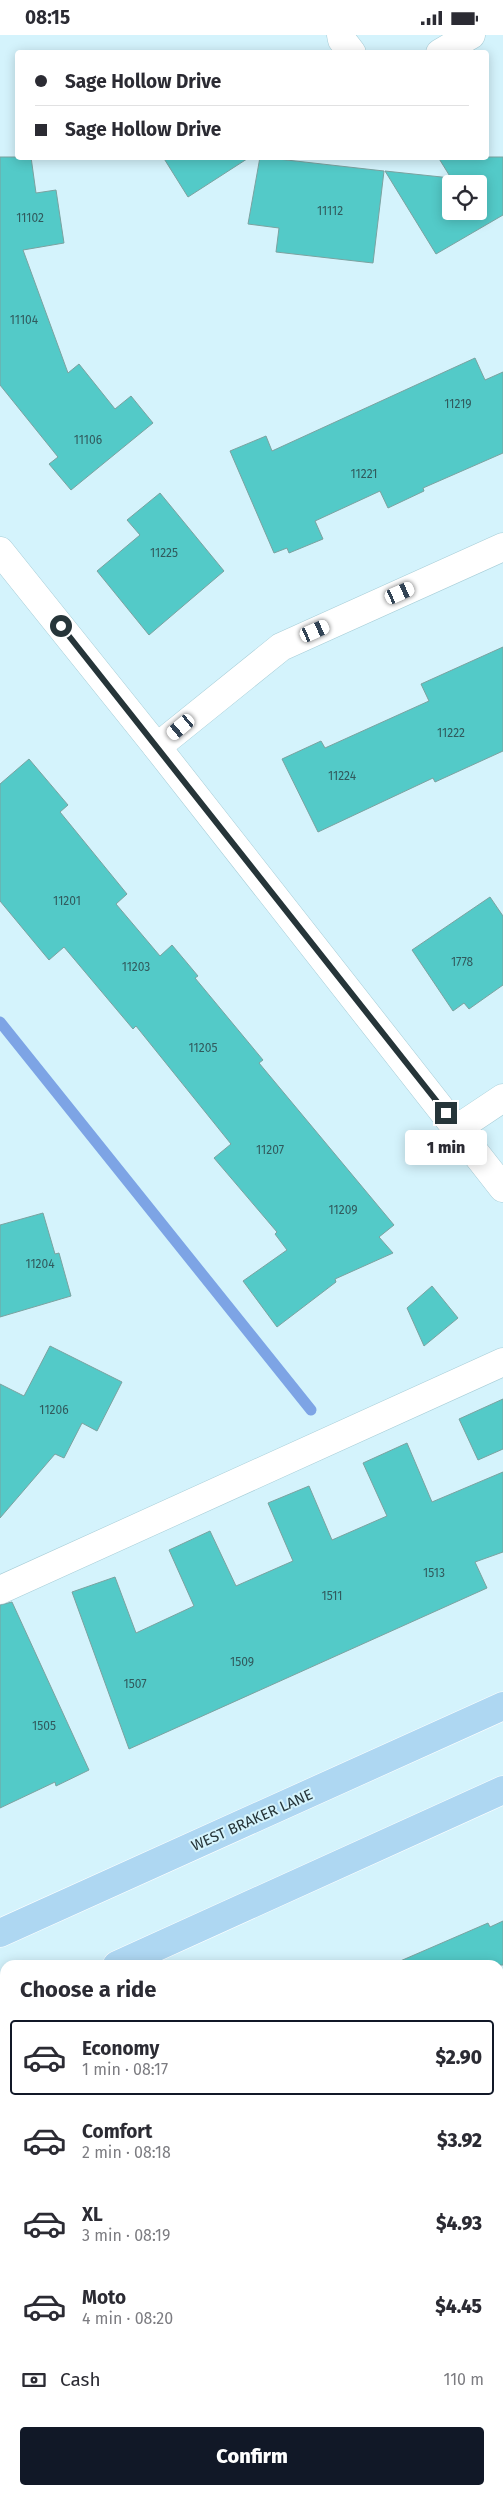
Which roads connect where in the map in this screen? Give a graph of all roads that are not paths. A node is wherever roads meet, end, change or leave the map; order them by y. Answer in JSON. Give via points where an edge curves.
{"nodes":[{"id":1,"x":341,"y":35,"type":"edge"},
{"id":2,"x":471,"y":35,"type":"edge"},
{"id":3,"x":350,"y":50,"type":"edge"},
{"id":4,"x":445,"y":50,"type":"edge"},
{"id":5,"x":503,"y":547,"type":"edge"},
{"id":6,"x":0,"y":551,"type":"edge"},
{"id":7,"x":158,"y":747,"type":"junction"},
{"id":8,"x":503,"y":1098,"type":"edge"},
{"id":9,"x":458,"y":1128,"type":"junction"},
{"id":10,"x":503,"y":1188,"type":"edge"},
{"id":11,"x":503,"y":1361,"type":"edge"},
{"id":12,"x":0,"y":1589,"type":"edge"},
{"id":13,"x":503,"y":1706,"type":"edge"},
{"id":14,"x":503,"y":1791,"type":"edge"},
{"id":15,"x":0,"y":1933,"type":"edge"},
{"id":16,"x":128,"y":1960,"type":"edge"}],
"edges":[{"from":1,"to":3,"type":"street"},
{"from":2,"to":4,"type":"street"},
{"from":5,"to":7,"type":"street","via":[[280,647]]},
{"from":6,"to":7,"type":"street"},
{"from":7,"to":9,"type":"street"},
{"from":8,"to":9,"type":"street"},
{"from":9,"to":10,"type":"street"},
{"from":11,"to":12,"type":"street"},
{"from":13,"to":15,"type":"main road","name":"WEST BRAKER LANE"},
{"from":14,"to":16,"type":"main road"}]}
